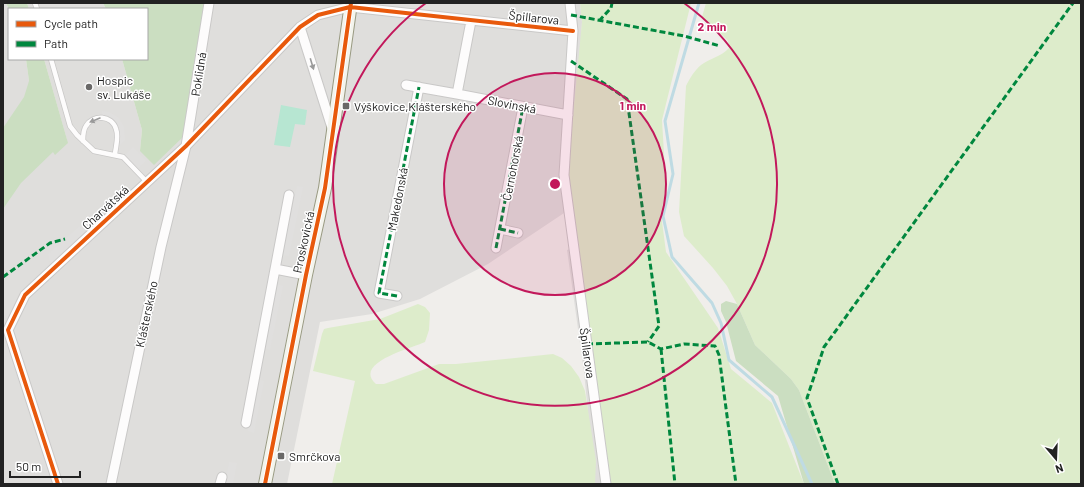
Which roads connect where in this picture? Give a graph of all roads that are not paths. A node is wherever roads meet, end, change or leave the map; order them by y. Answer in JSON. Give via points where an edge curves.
{"nodes":[{"id":1,"x":209,"y":3,"type":"edge"},
{"id":2,"x":570,"y":3,"type":"edge"},
{"id":3,"x":350,"y":5,"type":"edge"},
{"id":4,"x":471,"y":20,"type":"junction"},
{"id":5,"x":300,"y":27,"type":"junction"},
{"id":6,"x":573,"y":31,"type":"junction"},
{"id":7,"x":51,"y":60,"type":"edge"},
{"id":8,"x":406,"y":85,"type":"dead end"},
{"id":9,"x":419,"y":87,"type":"junction"},
{"id":10,"x":457,"y":94,"type":"junction"},
{"id":11,"x":523,"y":106,"type":"junction"},
{"id":12,"x":568,"y":115,"type":"junction"},
{"id":13,"x":333,"y":131,"type":"junction"},
{"id":14,"x":83,"y":142,"type":"junction"},
{"id":15,"x":186,"y":146,"type":"junction"},
{"id":16,"x":115,"y":154,"type":"junction"},
{"id":17,"x":147,"y":182,"type":"junction"},
{"id":18,"x":289,"y":195,"type":"dead end"},
{"id":19,"x":500,"y":229,"type":"junction"},
{"id":20,"x":518,"y":233,"type":"dead end"},
{"id":21,"x":496,"y":248,"type":"dead end"},
{"id":22,"x":275,"y":269,"type":"junction"},
{"id":23,"x":306,"y":275,"type":"junction"},
{"id":24,"x":397,"y":296,"type":"dead end"},
{"id":25,"x":5,"y":331,"type":"edge"},
{"id":26,"x":246,"y":423,"type":"dead end"},
{"id":27,"x":58,"y":484,"type":"edge"},
{"id":28,"x":111,"y":484,"type":"edge"},
{"id":29,"x":265,"y":484,"type":"edge"},
{"id":30,"x":606,"y":484,"type":"edge"}],
"edges":[{"from":1,"to":15,"type":"street","name":"Poklidná"},
{"from":2,"to":6,"type":"street","name":"Špillarova"},
{"from":3,"to":4,"type":"street","name":"Špillarova"},
{"from":3,"to":5,"type":"street","name":"Charvátská","via":[[318,16]]},
{"from":3,"to":13,"type":"street","name":"Proskovická"},
{"from":4,"to":6,"type":"street","name":"Špillarova"},
{"from":4,"to":10,"type":"street"},
{"from":5,"to":13,"type":"street","one_way":true},
{"from":5,"to":15,"type":"street","name":"Charvátská"},
{"from":6,"to":12,"type":"street","name":"Špillarova"},
{"from":7,"to":14,"type":"lane","via":[[70,126]]},
{"from":8,"to":9,"type":"street","name":"Slovinská"},
{"from":9,"to":10,"type":"street","name":"Slovinská"},
{"from":9,"to":24,"type":"street","name":"Makedonská","via":[[379,293]]},
{"from":10,"to":11,"type":"street","name":"Slovinská"},
{"from":11,"to":12,"type":"street","name":"Slovinská"},
{"from":11,"to":19,"type":"street","name":"Černohorská"},
{"from":12,"to":30,"type":"street","name":"Špillarova","via":[[564,175]]},
{"from":13,"to":23,"type":"street","name":"Proskovická","via":[[325,188]]},
{"from":14,"to":16,"type":"lane","via":[[94,150]]},
{"from":16,"to":14,"type":"lane","one_way":true,"via":[[116,126],[105,117],[87,124]]},
{"from":15,"to":17,"type":"street","name":"Charvátská"},
{"from":15,"to":28,"type":"street","name":"Klášterského","via":[[159,254]]},
{"from":16,"to":17,"type":"lane","via":[[124,157]]},
{"from":17,"to":25,"type":"street","name":"Charvátská","via":[[25,295]]},
{"from":18,"to":22,"type":"street","name":"Proskovická"},
{"from":19,"to":20,"type":"street"},
{"from":19,"to":21,"type":"street","name":"Černohorská"},
{"from":22,"to":23,"type":"street","name":"Proskovická"},
{"from":22,"to":26,"type":"street","name":"Proskovická"},
{"from":23,"to":29,"type":"street","name":"Proskovická"},
{"from":25,"to":27,"type":"street","name":"Charvátská"}]}
